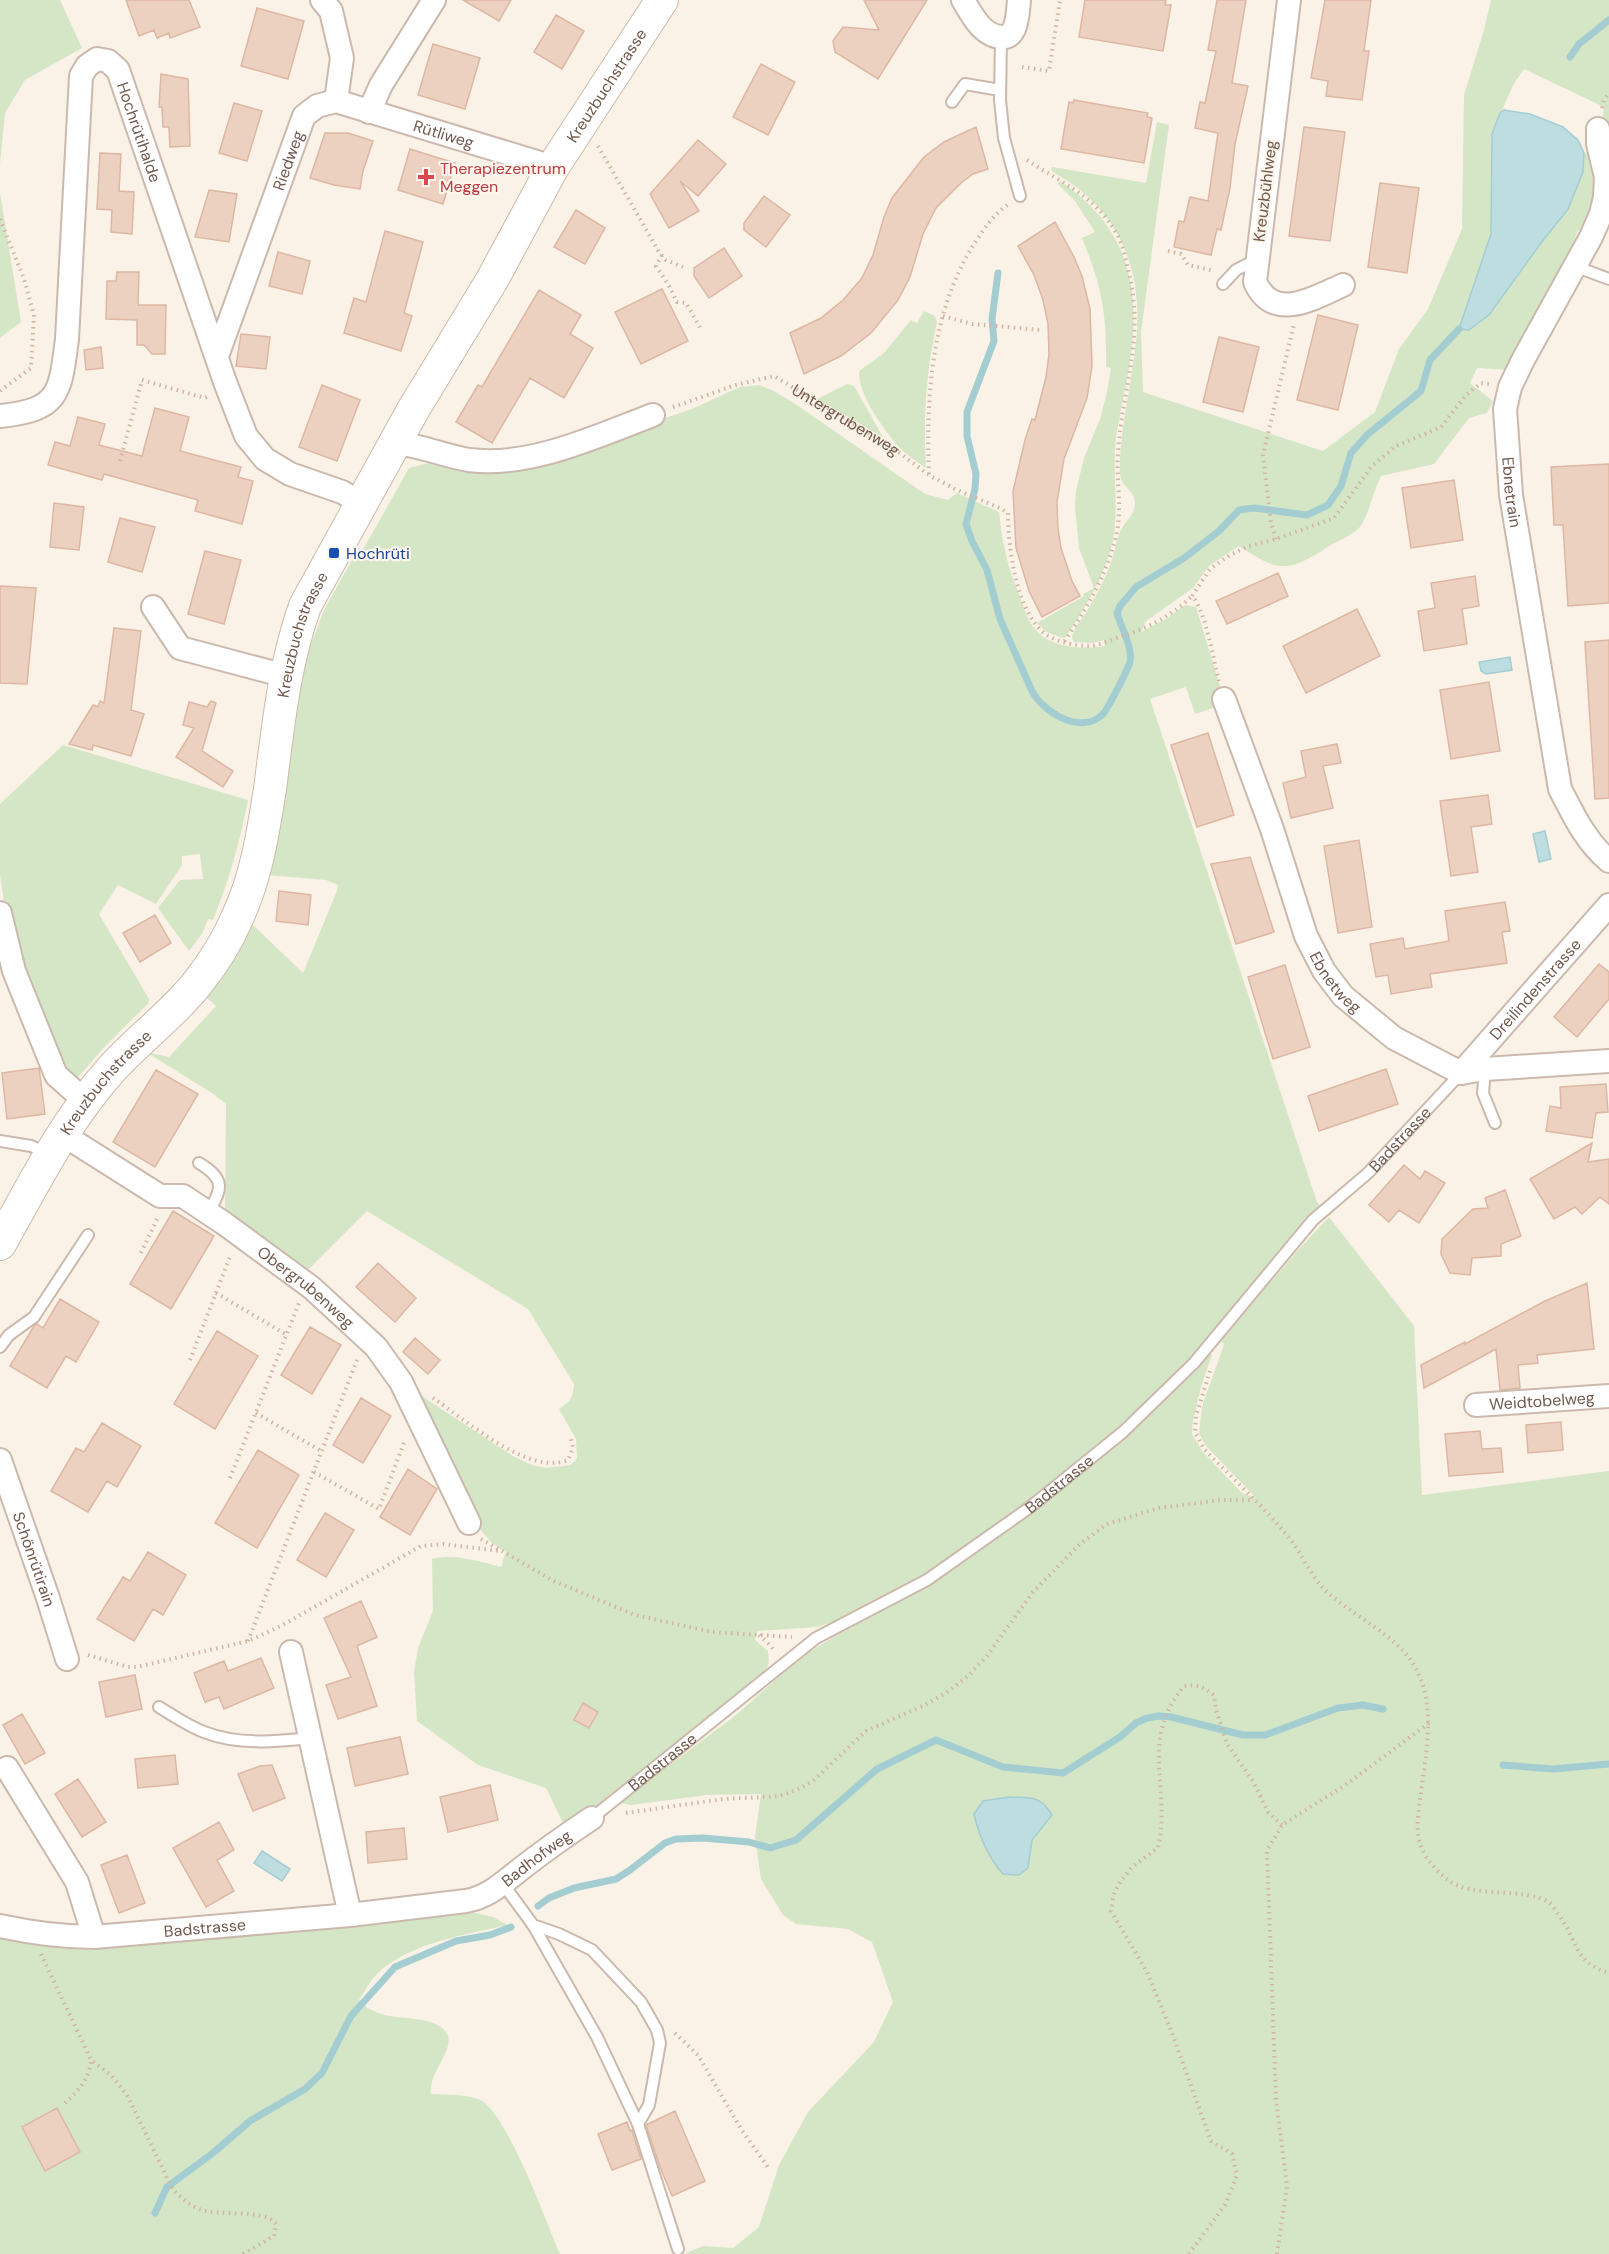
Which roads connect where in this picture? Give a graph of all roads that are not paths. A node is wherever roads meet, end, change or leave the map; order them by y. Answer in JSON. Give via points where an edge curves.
{"nodes":[{"id":1,"x":322,"y":0,"type":"edge"},
{"id":2,"x":434,"y":0,"type":"edge"},
{"id":3,"x":662,"y":0,"type":"edge"},
{"id":4,"x":963,"y":0,"type":"edge"},
{"id":5,"x":1019,"y":0,"type":"edge"},
{"id":6,"x":1289,"y":0,"type":"edge"},
{"id":7,"x":1001,"y":37,"type":"junction"},
{"id":8,"x":1000,"y":90,"type":"junction"},
{"id":9,"x":336,"y":102,"type":"junction"},
{"id":10,"x":952,"y":102,"type":"dead end"},
{"id":11,"x":369,"y":112,"type":"junction"},
{"id":12,"x":1598,"y":129,"type":"dead end"},
{"id":13,"x":553,"y":167,"type":"junction"},
{"id":14,"x":1020,"y":196,"type":"road end"},
{"id":15,"x":1257,"y":259,"type":"junction"},
{"id":16,"x":1574,"y":266,"type":"junction"},
{"id":17,"x":1609,"y":279,"type":"edge"},
{"id":18,"x":1223,"y":284,"type":"dead end"},
{"id":19,"x":1343,"y":285,"type":"dead end"},
{"id":20,"x":217,"y":357,"type":"junction"},
{"id":21,"x":652,"y":415,"type":"road end"},
{"id":22,"x":0,"y":416,"type":"edge"},
{"id":23,"x":397,"y":443,"type":"junction"},
{"id":24,"x":363,"y":504,"type":"junction"},
{"id":25,"x":153,"y":607,"type":"dead end"},
{"id":26,"x":286,"y":676,"type":"junction"},
{"id":27,"x":1224,"y":699,"type":"road end"},
{"id":28,"x":1609,"y":861,"type":"edge"},
{"id":29,"x":1609,"y":905,"type":"edge"},
{"id":30,"x":0,"y":913,"type":"edge"},
{"id":31,"x":1609,"y":1061,"type":"edge"},
{"id":32,"x":1485,"y":1069,"type":"junction"},
{"id":33,"x":1461,"y":1073,"type":"junction"},
{"id":34,"x":85,"y":1101,"type":"junction"},
{"id":35,"x":1495,"y":1123,"type":"dead end"},
{"id":36,"x":0,"y":1142,"type":"edge"},
{"id":37,"x":56,"y":1144,"type":"junction"},
{"id":38,"x":199,"y":1163,"type":"dead end"},
{"id":39,"x":208,"y":1213,"type":"junction"},
{"id":40,"x":88,"y":1234,"type":"dead end"},
{"id":41,"x":0,"y":1244,"type":"edge"},
{"id":42,"x":0,"y":1347,"type":"edge"},
{"id":43,"x":1609,"y":1396,"type":"edge"},
{"id":44,"x":1476,"y":1406,"type":"dead end"},
{"id":45,"x":0,"y":1460,"type":"edge"},
{"id":46,"x":469,"y":1523,"type":"road end"},
{"id":47,"x":291,"y":1652,"type":"dead end"},
{"id":48,"x":67,"y":1659,"type":"road end"},
{"id":49,"x":159,"y":1707,"type":"dead end"},
{"id":50,"x":309,"y":1738,"type":"junction"},
{"id":51,"x":7,"y":1768,"type":"dead end"},
{"id":52,"x":592,"y":1818,"type":"joint"},
{"id":53,"x":503,"y":1884,"type":"junction"},
{"id":54,"x":480,"y":1898,"type":"joint"},
{"id":55,"x":350,"y":1915,"type":"junction"},
{"id":56,"x":533,"y":1925,"type":"junction"},
{"id":57,"x":0,"y":1926,"type":"edge"},
{"id":58,"x":94,"y":1937,"type":"junction"},
{"id":59,"x":638,"y":2124,"type":"junction"},
{"id":60,"x":678,"y":2249,"type":"dead end"}],
"edges":[{"from":1,"to":9,"type":"street","via":[[331,11],[342,58]]},
{"from":2,"to":11,"type":"street","via":[[381,85]]},
{"from":3,"to":13,"type":"street","name":"Kreuzbuchstrasse"},
{"from":4,"to":7,"type":"street","via":[[976,22],[990,34]]},
{"from":5,"to":7,"type":"street","via":[[1014,30]]},
{"from":6,"to":15,"type":"street","name":"Kreuzbühlweg"},
{"from":7,"to":8,"type":"lane"},
{"from":8,"to":10,"type":"lane","via":[[965,84]]},
{"from":8,"to":14,"type":"lane","via":[[1006,146]]},
{"from":9,"to":11,"type":"street"},
{"from":9,"to":20,"type":"street","name":"Riedweg","via":[[317,106],[304,116]]},
{"from":11,"to":13,"type":"street","name":"Rütliweg"},
{"from":12,"to":16,"type":"street","name":"Ebnetrain","via":[[1605,197],[1591,237]]},
{"from":13,"to":23,"type":"street","name":"Kreuzbuchstrasse"},
{"from":15,"to":18,"type":"lane","via":[[1236,270]]},
{"from":15,"to":19,"type":"street","name":"Kreuzbühlweg","via":[[1255,282],[1275,302],[1288,305],[1306,301]]},
{"from":16,"to":17,"type":"lane"},
{"from":16,"to":28,"type":"street","name":"Ebnetrain","via":[[1510,387],[1505,431],[1511,495],[1560,789],[1584,834]]},
{"from":20,"to":22,"type":"street","name":"Hochrütihalde","via":[[118,70],[108,61],[97,59],[81,76],[62,375],[57,391],[46,405],[25,414]]},
{"from":20,"to":24,"type":"street","name":"Hochrütihalde","via":[[246,436],[265,459],[290,474],[342,492]]},
{"from":21,"to":23,"type":"street","via":[[578,443],[511,461],[469,459]]},
{"from":23,"to":24,"type":"street","name":"Kreuzbuchstrasse"},
{"from":24,"to":26,"type":"street","name":"Kreuzbuchstrasse","via":[[305,606]]},
{"from":25,"to":26,"type":"street","via":[[180,648]]},
{"from":26,"to":34,"type":"street","name":"Kreuzbuchstrasse","via":[[263,836],[238,916],[195,986]]},
{"from":27,"to":33,"type":"street","name":"Ebnetweg","via":[[1306,936],[1324,971],[1343,996],[1394,1038]]},
{"from":29,"to":33,"type":"street","name":"Dreilindenstrasse"},
{"from":30,"to":34,"type":"street","via":[[14,971],[56,1075]]},
{"from":31,"to":32,"type":"street"},
{"from":32,"to":33,"type":"street"},
{"from":32,"to":35,"type":"lane","via":[[1483,1093]]},
{"from":33,"to":52,"type":"lane","name":"Badstrasse","via":[[1368,1173],[1313,1220],[1194,1363],[1123,1432],[1029,1508],[927,1580],[816,1638]]},
{"from":34,"to":37,"type":"street","name":"Kreuzbuchstrasse"},
{"from":36,"to":37,"type":"lane"},
{"from":37,"to":39,"type":"street","name":"Obergrubenweg","via":[[160,1196],[183,1196]]},
{"from":37,"to":41,"type":"street","name":"Kreuzbuchstrasse"},
{"from":38,"to":39,"type":"lane","via":[[212,1171],[219,1183]]},
{"from":39,"to":46,"type":"street","name":"Obergrubenweg","via":[[306,1284],[376,1347],[400,1382]]},
{"from":40,"to":42,"type":"lane","via":[[34,1317],[9,1335]]},
{"from":43,"to":44,"type":"street","name":"Weidtobelweg"},
{"from":45,"to":48,"type":"street","name":"Schönrütirain"},
{"from":47,"to":50,"type":"street"},
{"from":49,"to":50,"type":"lane","via":[[215,1736],[260,1742]]},
{"from":50,"to":55,"type":"street"},
{"from":51,"to":58,"type":"street","via":[[77,1882]]},
{"from":52,"to":53,"type":"street","name":"Badhofweg"},
{"from":53,"to":54,"type":"street","name":"Badhofweg"},
{"from":53,"to":56,"type":"lane"},
{"from":54,"to":55,"type":"street","name":"Badstrasse"},
{"from":55,"to":58,"type":"street","name":"Badstrasse"},
{"from":56,"to":59,"type":"lane","via":[[597,2037]]},
{"from":56,"to":59,"type":"lane","via":[[592,1950],[641,2002],[657,2030],[660,2043],[649,2105]]},
{"from":57,"to":58,"type":"street","name":"Badstrasse","via":[[33,1934]]},
{"from":59,"to":60,"type":"lane"}]}
